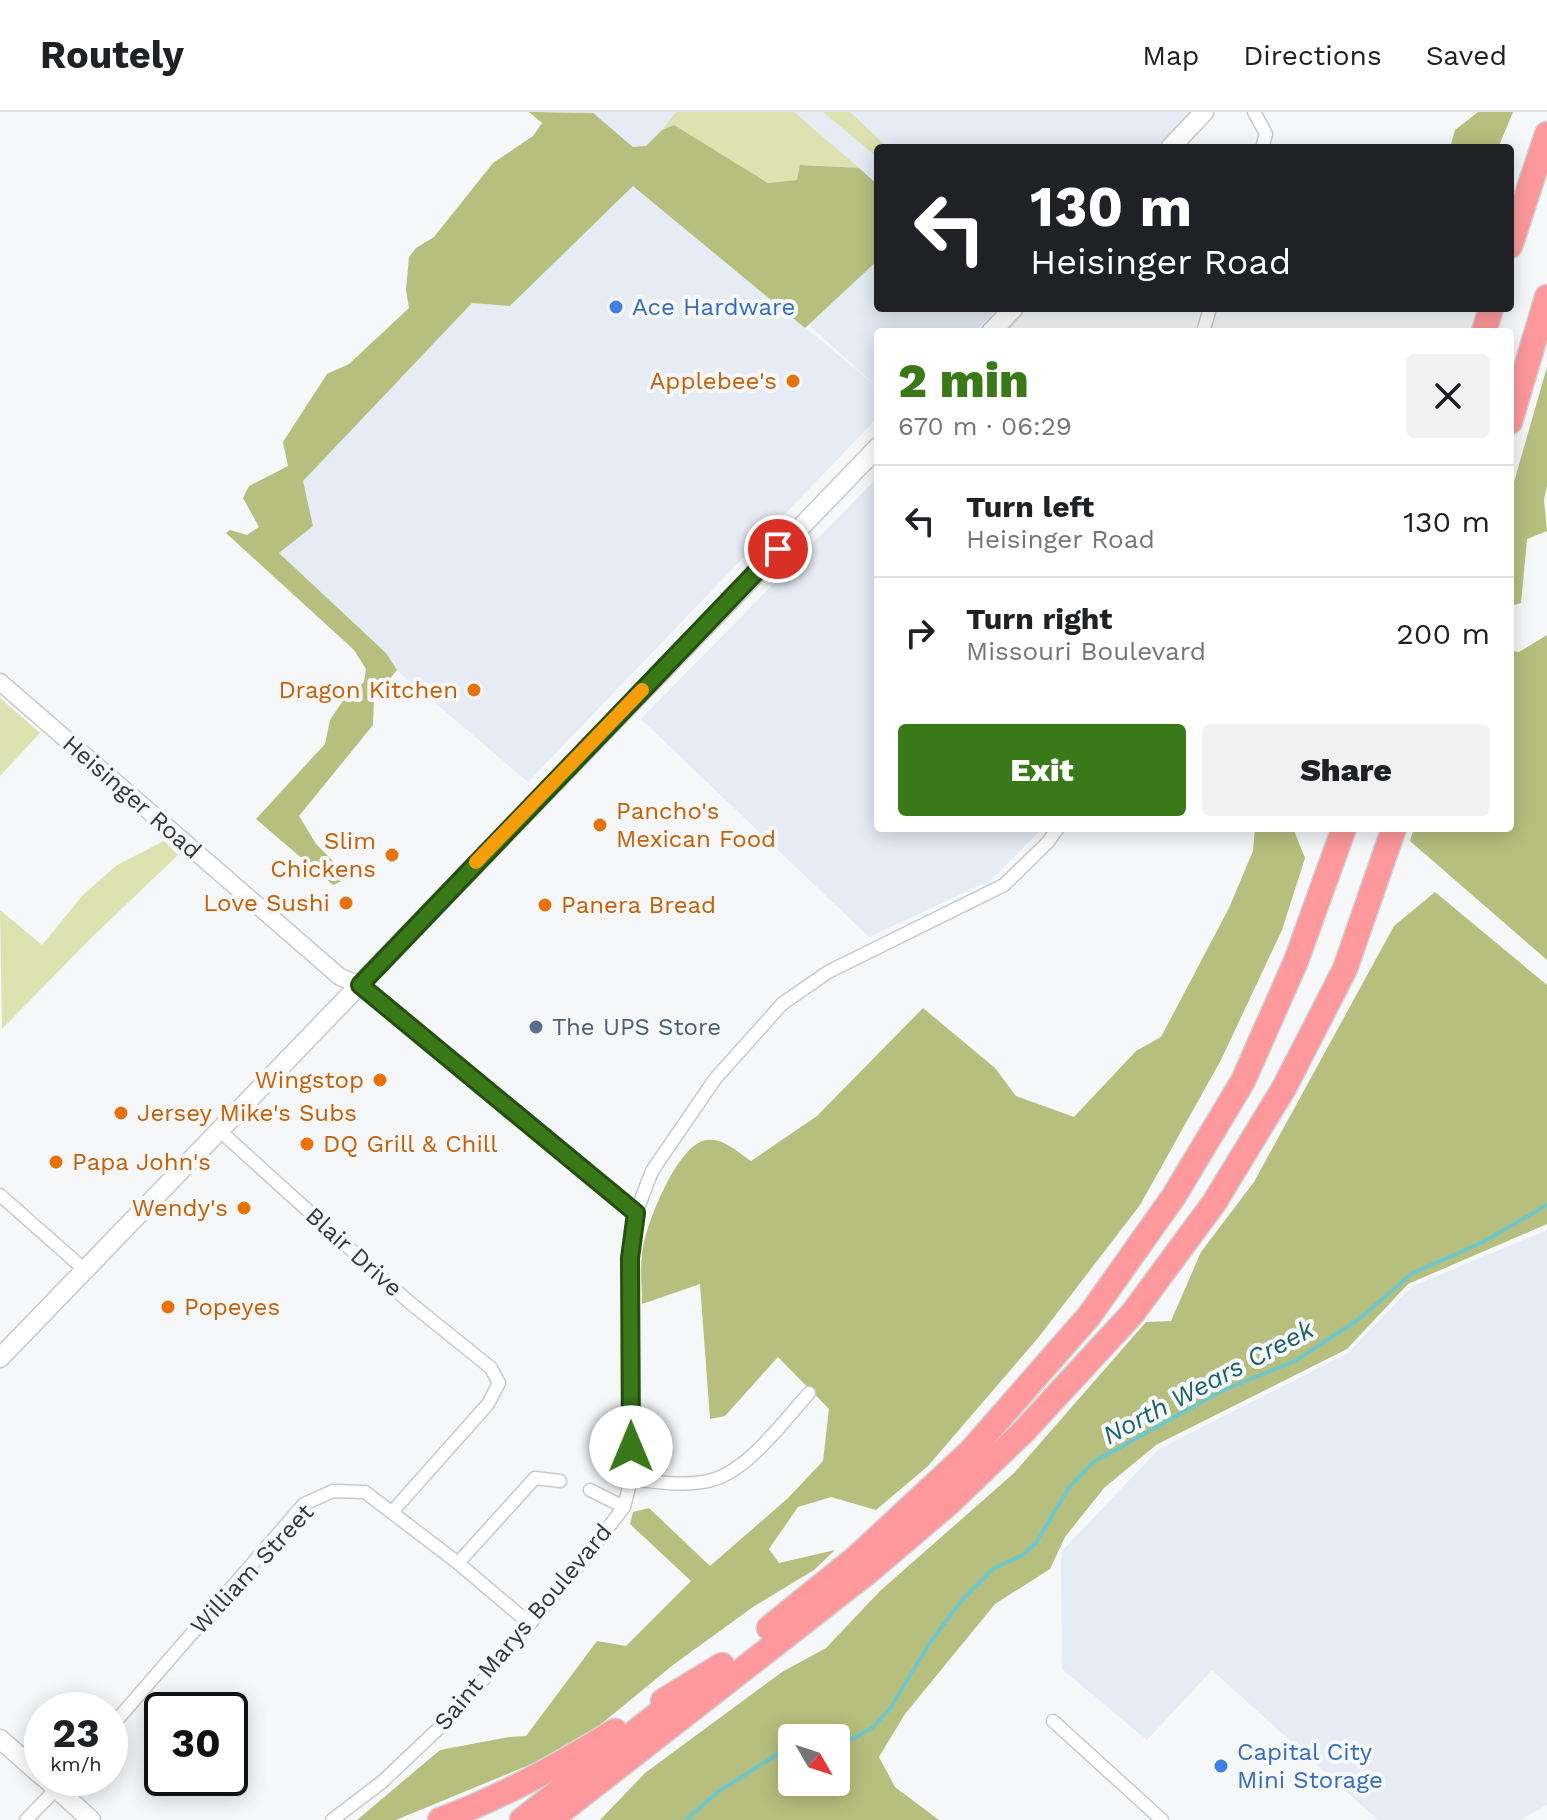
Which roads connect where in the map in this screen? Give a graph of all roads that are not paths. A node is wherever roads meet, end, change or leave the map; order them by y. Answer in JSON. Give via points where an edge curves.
{"nodes":[{"id":1,"x":1204,"y":112,"type":"edge"},
{"id":2,"x":1254,"y":112,"type":"edge"},
{"id":3,"x":1547,"y":134,"type":"edge"},
{"id":4,"x":1174,"y":144,"type":"edge"},
{"id":5,"x":1263,"y":144,"type":"edge"},
{"id":6,"x":1514,"y":234,"type":"edge"},
{"id":7,"x":1547,"y":297,"type":"edge"},
{"id":8,"x":1010,"y":312,"type":"edge"},
{"id":9,"x":995,"y":328,"type":"edge"},
{"id":10,"x":1514,"y":408,"type":"edge"},
{"id":11,"x":874,"y":451,"type":"edge"},
{"id":12,"x":0,"y":682,"type":"edge"},
{"id":13,"x":1055,"y":832,"type":"edge"},
{"id":14,"x":1343,"y":832,"type":"edge"},
{"id":15,"x":1393,"y":832,"type":"edge"},
{"id":16,"x":360,"y":985,"type":"junction"},
{"id":17,"x":220,"y":1131,"type":"junction"},
{"id":18,"x":0,"y":1195,"type":"edge"},
{"id":19,"x":636,"y":1213,"type":"junction"},
{"id":20,"x":85,"y":1270,"type":"junction"},
{"id":21,"x":0,"y":1358,"type":"edge"},
{"id":22,"x":809,"y":1393,"type":"dead end"},
{"id":23,"x":631,"y":1479,"type":"junction"},
{"id":24,"x":560,"y":1481,"type":"dead end"},
{"id":25,"x":590,"y":1490,"type":"dead end"},
{"id":26,"x":624,"y":1507,"type":"junction"},
{"id":27,"x":392,"y":1512,"type":"junction"},
{"id":28,"x":458,"y":1563,"type":"junction"},
{"id":29,"x":530,"y":1624,"type":"junction"},
{"id":30,"x":722,"y":1665,"type":"junction"},
{"id":31,"x":710,"y":1695,"type":"junction"},
{"id":32,"x":128,"y":1707,"type":"edge"},
{"id":33,"x":1053,"y":1721,"type":"dead end"},
{"id":34,"x":0,"y":1739,"type":"edge"},
{"id":35,"x":24,"y":1758,"type":"edge"},
{"id":36,"x":42,"y":1796,"type":"edge"},
{"id":37,"x":68,"y":1796,"type":"edge"},
{"id":38,"x":26,"y":1820,"type":"edge"},
{"id":39,"x":91,"y":1820,"type":"edge"},
{"id":40,"x":332,"y":1820,"type":"edge"},
{"id":41,"x":440,"y":1820,"type":"edge"},
{"id":42,"x":522,"y":1820,"type":"edge"},
{"id":43,"x":550,"y":1820,"type":"edge"},
{"id":44,"x":576,"y":1820,"type":"edge"},
{"id":45,"x":1162,"y":1820,"type":"edge"}],
"edges":[{"from":1,"to":4,"type":"main road"},
{"from":2,"to":5,"type":"street","via":[[1266,134]]},
{"from":3,"to":6,"type":"highway"},
{"from":7,"to":10,"type":"highway"},
{"from":8,"to":9,"type":"main road"},
{"from":11,"to":16,"type":"main road"},
{"from":12,"to":16,"type":"street","name":"Heisinger Road","via":[[340,977]]},
{"from":13,"to":19,"type":"street","name":"Saint Marys Boulevard","via":[[1004,885],[828,972],[782,1004],[715,1079],[652,1171]]},
{"from":14,"to":30,"type":"highway","via":[[1296,961],[1243,1081],[1174,1196],[1089,1316],[971,1451],[857,1557]]},
{"from":15,"to":31,"type":"highway","via":[[1345,969],[1284,1088],[1214,1203],[1132,1314],[949,1503]]},
{"from":16,"to":17,"type":"main road"},
{"from":16,"to":19,"type":"street","name":"Heisinger Road"},
{"from":17,"to":20,"type":"main road"},
{"from":17,"to":27,"type":"street","name":"Blair Drive","via":[[491,1368],[499,1383],[488,1404]]},
{"from":18,"to":20,"type":"street"},
{"from":19,"to":23,"type":"street","name":"Saint Marys Boulevard","via":[[630,1258]]},
{"from":20,"to":21,"type":"main road"},
{"from":22,"to":23,"type":"street","via":[[754,1453],[727,1474],[676,1484]]},
{"from":23,"to":26,"type":"street","name":"Saint Marys Boulevard"},
{"from":24,"to":28,"type":"street","via":[[535,1478]]},
{"from":25,"to":26,"type":"street"},
{"from":26,"to":29,"type":"street","name":"Saint Marys Boulevard"},
{"from":27,"to":28,"type":"street","name":"William Street"},
{"from":27,"to":32,"type":"street","name":"William Street","via":[[365,1492],[333,1491],[304,1504]]},
{"from":28,"to":29,"type":"street","name":"William Street"},
{"from":29,"to":40,"type":"street","name":"Saint Marys Boulevard","via":[[457,1711],[382,1782]]},
{"from":30,"to":41,"type":"highway","via":[[536,1778]]},
{"from":30,"to":42,"type":"highway"},
{"from":31,"to":43,"type":"highway"},
{"from":31,"to":44,"type":"highway"},
{"from":33,"to":45,"type":"street"},
{"from":34,"to":35,"type":"main road"},
{"from":36,"to":38,"type":"street"},
{"from":37,"to":39,"type":"main road"}]}
